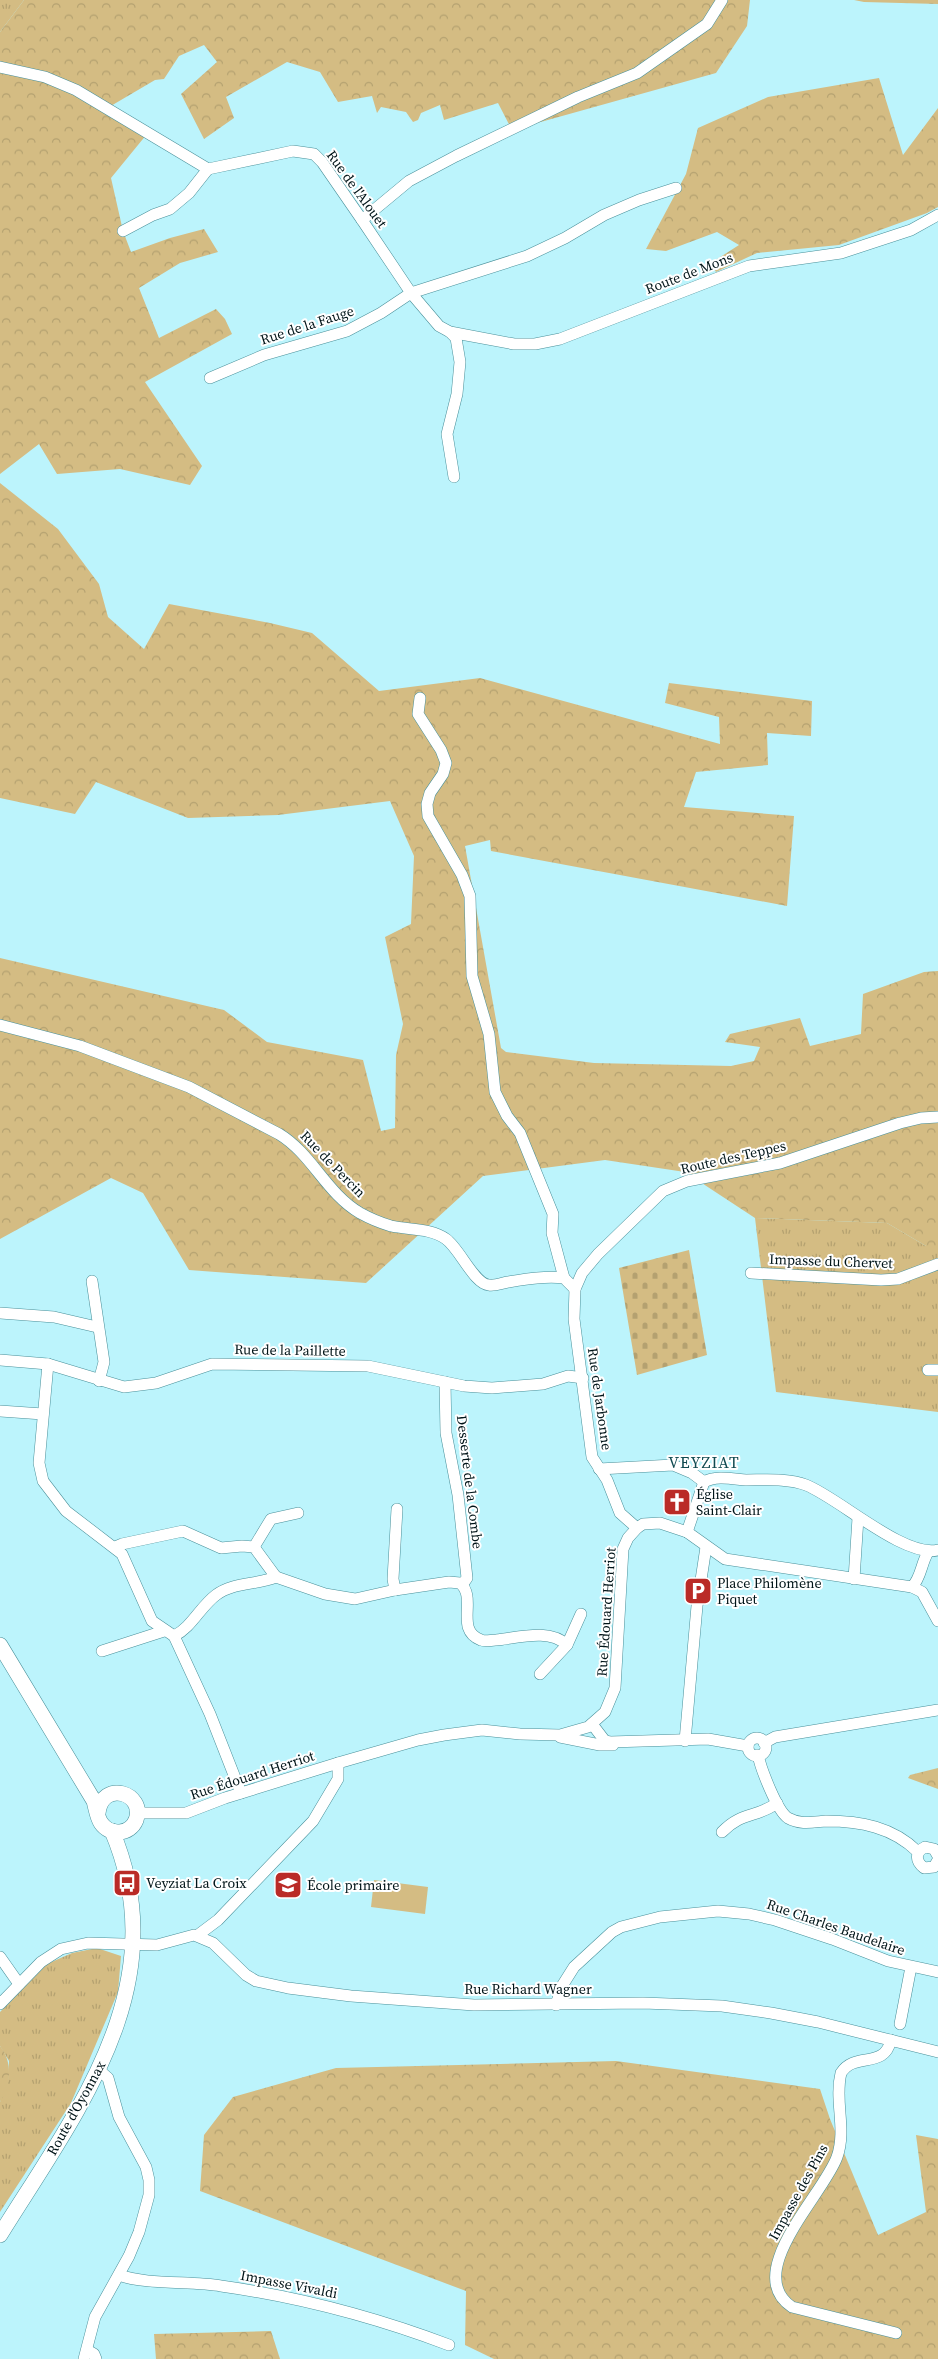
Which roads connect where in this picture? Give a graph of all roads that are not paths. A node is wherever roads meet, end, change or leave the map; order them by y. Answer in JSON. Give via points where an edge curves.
{"nodes":[{"id":1,"x":722,"y":0,"type":"edge"},
{"id":2,"x":0,"y":67,"type":"edge"},
{"id":3,"x":208,"y":170,"type":"junction"},
{"id":4,"x":676,"y":188,"type":"dead end"},
{"id":5,"x":938,"y":215,"type":"edge"},
{"id":6,"x":362,"y":220,"type":"junction"},
{"id":7,"x":123,"y":231,"type":"dead end"},
{"id":8,"x":411,"y":293,"type":"junction"},
{"id":9,"x":450,"y":332,"type":"junction"},
{"id":10,"x":210,"y":378,"type":"dead end"},
{"id":11,"x":454,"y":477,"type":"dead end"},
{"id":12,"x":420,"y":698,"type":"dead end"},
{"id":13,"x":0,"y":1025,"type":"edge"},
{"id":14,"x":938,"y":1117,"type":"edge"},
{"id":15,"x":938,"y":1264,"type":"edge"},
{"id":16,"x":751,"y":1273,"type":"dead end"},
{"id":17,"x":564,"y":1278,"type":"junction"},
{"id":18,"x":92,"y":1281,"type":"dead end"},
{"id":19,"x":574,"y":1289,"type":"junction"},
{"id":20,"x":0,"y":1313,"type":"edge"},
{"id":21,"x":97,"y":1326,"type":"junction"},
{"id":22,"x":0,"y":1360,"type":"edge"},
{"id":23,"x":48,"y":1364,"type":"junction"},
{"id":24,"x":583,"y":1378,"type":"junction"},
{"id":25,"x":99,"y":1381,"type":"junction"},
{"id":26,"x":446,"y":1382,"type":"junction"},
{"id":27,"x":0,"y":1411,"type":"edge"},
{"id":28,"x":43,"y":1414,"type":"junction"},
{"id":29,"x":599,"y":1469,"type":"junction"},
{"id":30,"x":704,"y":1482,"type":"junction"},
{"id":31,"x":397,"y":1509,"type":"dead end"},
{"id":32,"x":298,"y":1513,"type":"dead end"},
{"id":33,"x":858,"y":1518,"type":"junction"},
{"id":34,"x":637,"y":1528,"type":"junction"},
{"id":35,"x":687,"y":1532,"type":"junction"},
{"id":36,"x":115,"y":1547,"type":"junction"},
{"id":37,"x":254,"y":1547,"type":"junction"},
{"id":38,"x":706,"y":1547,"type":"junction"},
{"id":39,"x":933,"y":1551,"type":"edge"},
{"id":40,"x":276,"y":1577,"type":"junction"},
{"id":41,"x":854,"y":1579,"type":"junction"},
{"id":42,"x":462,"y":1585,"type":"junction"},
{"id":43,"x":912,"y":1587,"type":"junction"},
{"id":44,"x":395,"y":1590,"type":"junction"},
{"id":45,"x":581,"y":1614,"type":"dead end"},
{"id":46,"x":938,"y":1621,"type":"edge"},
{"id":47,"x":169,"y":1633,"type":"junction"},
{"id":48,"x":0,"y":1645,"type":"edge"},
{"id":49,"x":567,"y":1645,"type":"junction"},
{"id":50,"x":102,"y":1651,"type":"dead end"},
{"id":51,"x":540,"y":1674,"type":"dead end"},
{"id":52,"x":938,"y":1710,"type":"edge"},
{"id":53,"x":592,"y":1724,"type":"junction"},
{"id":54,"x":551,"y":1735,"type":"junction"},
{"id":55,"x":685,"y":1741,"type":"junction"},
{"id":56,"x":624,"y":1743,"type":"junction"},
{"id":57,"x":764,"y":1743,"type":"junction"},
{"id":58,"x":748,"y":1746,"type":"junction"},
{"id":59,"x":758,"y":1756,"type":"junction"},
{"id":60,"x":338,"y":1763,"type":"junction"},
{"id":61,"x":72,"y":1767,"type":"junction"},
{"id":62,"x":113,"y":1793,"type":"junction"},
{"id":63,"x":241,"y":1793,"type":"junction"},
{"id":64,"x":776,"y":1803,"type":"junction"},
{"id":65,"x":98,"y":1813,"type":"junction"},
{"id":66,"x":135,"y":1820,"type":"junction"},
{"id":67,"x":112,"y":1831,"type":"junction"},
{"id":68,"x":722,"y":1832,"type":"dead end"},
{"id":69,"x":918,"y":1852,"type":"junction"},
{"id":70,"x":938,"y":1861,"type":"edge"},
{"id":71,"x":126,"y":1878,"type":"junction"},
{"id":72,"x":198,"y":1935,"type":"junction"},
{"id":73,"x":134,"y":1943,"type":"junction"},
{"id":74,"x":0,"y":1957,"type":"edge"},
{"id":75,"x":911,"y":1967,"type":"junction"},
{"id":76,"x":938,"y":1972,"type":"edge"},
{"id":77,"x":19,"y":1984,"type":"junction"},
{"id":78,"x":0,"y":2004,"type":"edge"},
{"id":79,"x":556,"y":2005,"type":"junction"},
{"id":80,"x":900,"y":2024,"type":"dead end"},
{"id":81,"x":892,"y":2040,"type":"junction"},
{"id":82,"x":938,"y":2052,"type":"edge"},
{"id":83,"x":100,"y":2071,"type":"junction"},
{"id":84,"x":0,"y":2235,"type":"edge"},
{"id":85,"x":119,"y":2275,"type":"junction"},
{"id":86,"x":896,"y":2333,"type":"dead end"},
{"id":87,"x":449,"y":2345,"type":"dead end"},
{"id":88,"x":86,"y":2355,"type":"edge"},
{"id":89,"x":96,"y":2359,"type":"edge"}],
"edges":[{"from":1,"to":6,"type":"street","via":[[707,24],[637,73],[578,97],[409,181]]},
{"from":2,"to":3,"type":"street","via":[[44,77],[76,90]]},
{"from":3,"to":6,"type":"street","name":"Rue de l'Alouet","via":[[293,151],[314,154]]},
{"from":3,"to":7,"type":"street","via":[[170,209]]},
{"from":4,"to":8,"type":"street","name":"Rue de la Fauge","via":[[630,204],[565,238],[504,264]]},
{"from":5,"to":9,"type":"street","name":"Route de Mons","via":[[911,230],[841,253],[749,266],[560,339],[514,344]]},
{"from":6,"to":8,"type":"street","name":"Rue de l'Alouet"},
{"from":8,"to":9,"type":"street","name":"Rue de l'Alouet","via":[[439,326]]},
{"from":8,"to":10,"type":"street","name":"Rue de la Fauge","via":[[347,330],[264,355]]},
{"from":9,"to":11,"type":"street","via":[[456,338],[460,362],[458,394],[447,434]]},
{"from":12,"to":17,"type":"street","via":[[418,714],[446,764],[430,793],[428,816],[462,875],[470,896],[472,976],[488,1034],[495,1092],[520,1133],[553,1214],[552,1233]]},
{"from":13,"to":17,"type":"street","name":"Rue de Percin","via":[[80,1046],[189,1087],[279,1134],[292,1142],[344,1201],[360,1213],[390,1225],[436,1233],[446,1238],[479,1280],[488,1285],[547,1276]]},
{"from":14,"to":19,"type":"street","name":"Route des Teppes","via":[[900,1123],[780,1163],[687,1181],[663,1191],[598,1254]]},
{"from":15,"to":16,"type":"street","name":"Impasse du Chervet","via":[[898,1278],[881,1280]]},
{"from":17,"to":19,"type":"street"},
{"from":18,"to":21,"type":"street"},
{"from":19,"to":24,"type":"street","name":"Rue de Jarbonne","via":[[574,1318]]},
{"from":20,"to":21,"type":"street","via":[[54,1317]]},
{"from":21,"to":25,"type":"street","via":[[104,1362]]},
{"from":22,"to":23,"type":"street","name":"Rue de la Paillette"},
{"from":23,"to":25,"type":"street","name":"Rue de la Paillette"},
{"from":23,"to":28,"type":"street"},
{"from":24,"to":26,"type":"street","name":"Rue de la Paillette","via":[[568,1376],[551,1382],[504,1388]]},
{"from":24,"to":29,"type":"street","name":"Rue de Jarbonne","via":[[592,1458]]},
{"from":25,"to":26,"type":"street","name":"Rue de la Paillette","via":[[124,1387],[144,1386],[212,1364],[368,1366]]},
{"from":26,"to":42,"type":"street","name":"Desserte de la Combe","via":[[446,1433],[458,1495],[467,1578]]},
{"from":27,"to":28,"type":"street"},
{"from":28,"to":36,"type":"street","via":[[39,1463],[43,1480],[66,1511]]},
{"from":29,"to":30,"type":"street","via":[[673,1465]]},
{"from":29,"to":34,"type":"street","name":"Rue de Jarbonne","via":[[608,1480],[620,1513]]},
{"from":30,"to":33,"type":"street","via":[[716,1478],[788,1481],[818,1491]]},
{"from":30,"to":35,"type":"street"},
{"from":31,"to":44,"type":"street","via":[[392,1579]]},
{"from":32,"to":37,"type":"street","via":[[271,1519]]},
{"from":33,"to":39,"type":"street","via":[[898,1540]]},
{"from":33,"to":41,"type":"street"},
{"from":34,"to":35,"type":"street","via":[[643,1524],[660,1523]]},
{"from":34,"to":53,"type":"street","name":"Rue Édouard Herriot","via":[[624,1549],[616,1688],[608,1706]]},
{"from":35,"to":38,"type":"street"},
{"from":36,"to":37,"type":"street","via":[[183,1531],[222,1548]]},
{"from":36,"to":47,"type":"street","via":[[126,1562],[152,1621]]},
{"from":37,"to":40,"type":"street"},
{"from":38,"to":41,"type":"street","via":[[725,1559]]},
{"from":38,"to":55,"type":"street","via":[[697,1606]]},
{"from":39,"to":43,"type":"street","via":[[922,1562],[917,1582]]},
{"from":40,"to":44,"type":"street","via":[[325,1594],[355,1599]]},
{"from":40,"to":47,"type":"street","via":[[217,1594],[183,1631]]},
{"from":41,"to":43,"type":"street"},
{"from":42,"to":44,"type":"street","via":[[449,1582]]},
{"from":42,"to":49,"type":"street","via":[[468,1598],[467,1626],[472,1635],[482,1641],[534,1635],[558,1638]]},
{"from":43,"to":46,"type":"street","via":[[922,1592]]},
{"from":45,"to":49,"type":"street"},
{"from":47,"to":50,"type":"street"},
{"from":47,"to":63,"type":"street","via":[[210,1714]]},
{"from":48,"to":61,"type":"main road"},
{"from":49,"to":51,"type":"street"},
{"from":52,"to":57,"type":"street","via":[[775,1737]]},
{"from":53,"to":54,"type":"street","name":"Rue Édouard Herriot","via":[[575,1732]]},
{"from":53,"to":56,"type":"street","via":[[605,1741]]},
{"from":54,"to":56,"type":"street","via":[[600,1745]]},
{"from":54,"to":60,"type":"street","name":"Rue Édouard Herriot","via":[[482,1730],[465,1732],[418,1740]]},
{"from":55,"to":56,"type":"street"},
{"from":55,"to":58,"type":"street","via":[[717,1739]]},
{"from":57,"to":58,"type":"street","via":[[757,1738],[752,1739]]},
{"from":57,"to":59,"type":"street","via":[[764,1752]]},
{"from":58,"to":59,"type":"street","via":[[752,1755]]},
{"from":59,"to":64,"type":"street"},
{"from":60,"to":63,"type":"street","name":"Rue Édouard Herriot"},
{"from":60,"to":72,"type":"street","via":[[339,1776],[334,1788],[312,1821],[218,1920]]},
{"from":61,"to":62,"type":"main road","via":[[94,1785]]},
{"from":61,"to":65,"type":"main road"},
{"from":62,"to":65,"type":"main road","via":[[102,1801]]},
{"from":62,"to":66,"type":"main road","via":[[130,1797],[137,1807]]},
{"from":63,"to":66,"type":"street","name":"Rue Édouard Herriot","via":[[186,1813]]},
{"from":64,"to":68,"type":"street","via":[[769,1809],[738,1818]]},
{"from":64,"to":69,"type":"street","via":[[787,1817],[805,1823],[846,1821],[874,1825],[909,1843]]},
{"from":65,"to":67,"type":"main road","via":[[102,1824]]},
{"from":66,"to":67,"type":"main road","via":[[122,1832]]},
{"from":66,"to":71,"type":"main road","via":[[128,1836]]},
{"from":67,"to":71,"type":"main road"},
{"from":69,"to":70,"type":"street","via":[[930,1847],[936,1851]]},
{"from":69,"to":70,"type":"street","via":[[919,1864],[924,1868],[929,1869]]},
{"from":71,"to":73,"type":"main road","name":"Route d'Oyonnax"},
{"from":72,"to":73,"type":"street","via":[[157,1945]]},
{"from":72,"to":79,"type":"street","name":"Rue Richard Wagner","via":[[213,1943],[246,1975],[268,1984],[393,1999],[501,2006]]},
{"from":73,"to":77,"type":"street","via":[[88,1943],[62,1949],[41,1962]]},
{"from":73,"to":83,"type":"main road","name":"Route d'Oyonnax","via":[[125,2002]]},
{"from":74,"to":77,"type":"street"},
{"from":75,"to":76,"type":"street","name":"Rue Charles Baudelaire"},
{"from":75,"to":79,"type":"street","name":"Rue Charles Baudelaire","via":[[785,1923],[749,1914],[718,1911],[660,1917],[612,1932],[574,1967],[562,1986]]},
{"from":75,"to":80,"type":"street"},
{"from":77,"to":78,"type":"street"},
{"from":79,"to":81,"type":"street","name":"Rue Richard Wagner","via":[[722,2006],[781,2015]]},
{"from":81,"to":82,"type":"street","name":"Rue Richard Wagner"},
{"from":81,"to":86,"type":"street","name":"Impasse des Pins","via":[[888,2050],[879,2058],[852,2064],[841,2073],[842,2129],[837,2158],[789,2236],[775,2283],[783,2301],[792,2307]]},
{"from":83,"to":84,"type":"main road","name":"Route d'Oyonnax"},
{"from":83,"to":85,"type":"street","via":[[107,2075],[119,2117],[140,2153],[149,2180],[139,2232]]},
{"from":85,"to":87,"type":"street","name":"Impasse Vivaldi","via":[[220,2285],[336,2308],[400,2326]]},
{"from":85,"to":88,"type":"street","via":[[100,2306]]},
{"from":88,"to":89,"type":"street","via":[[94,2354]]}]}
